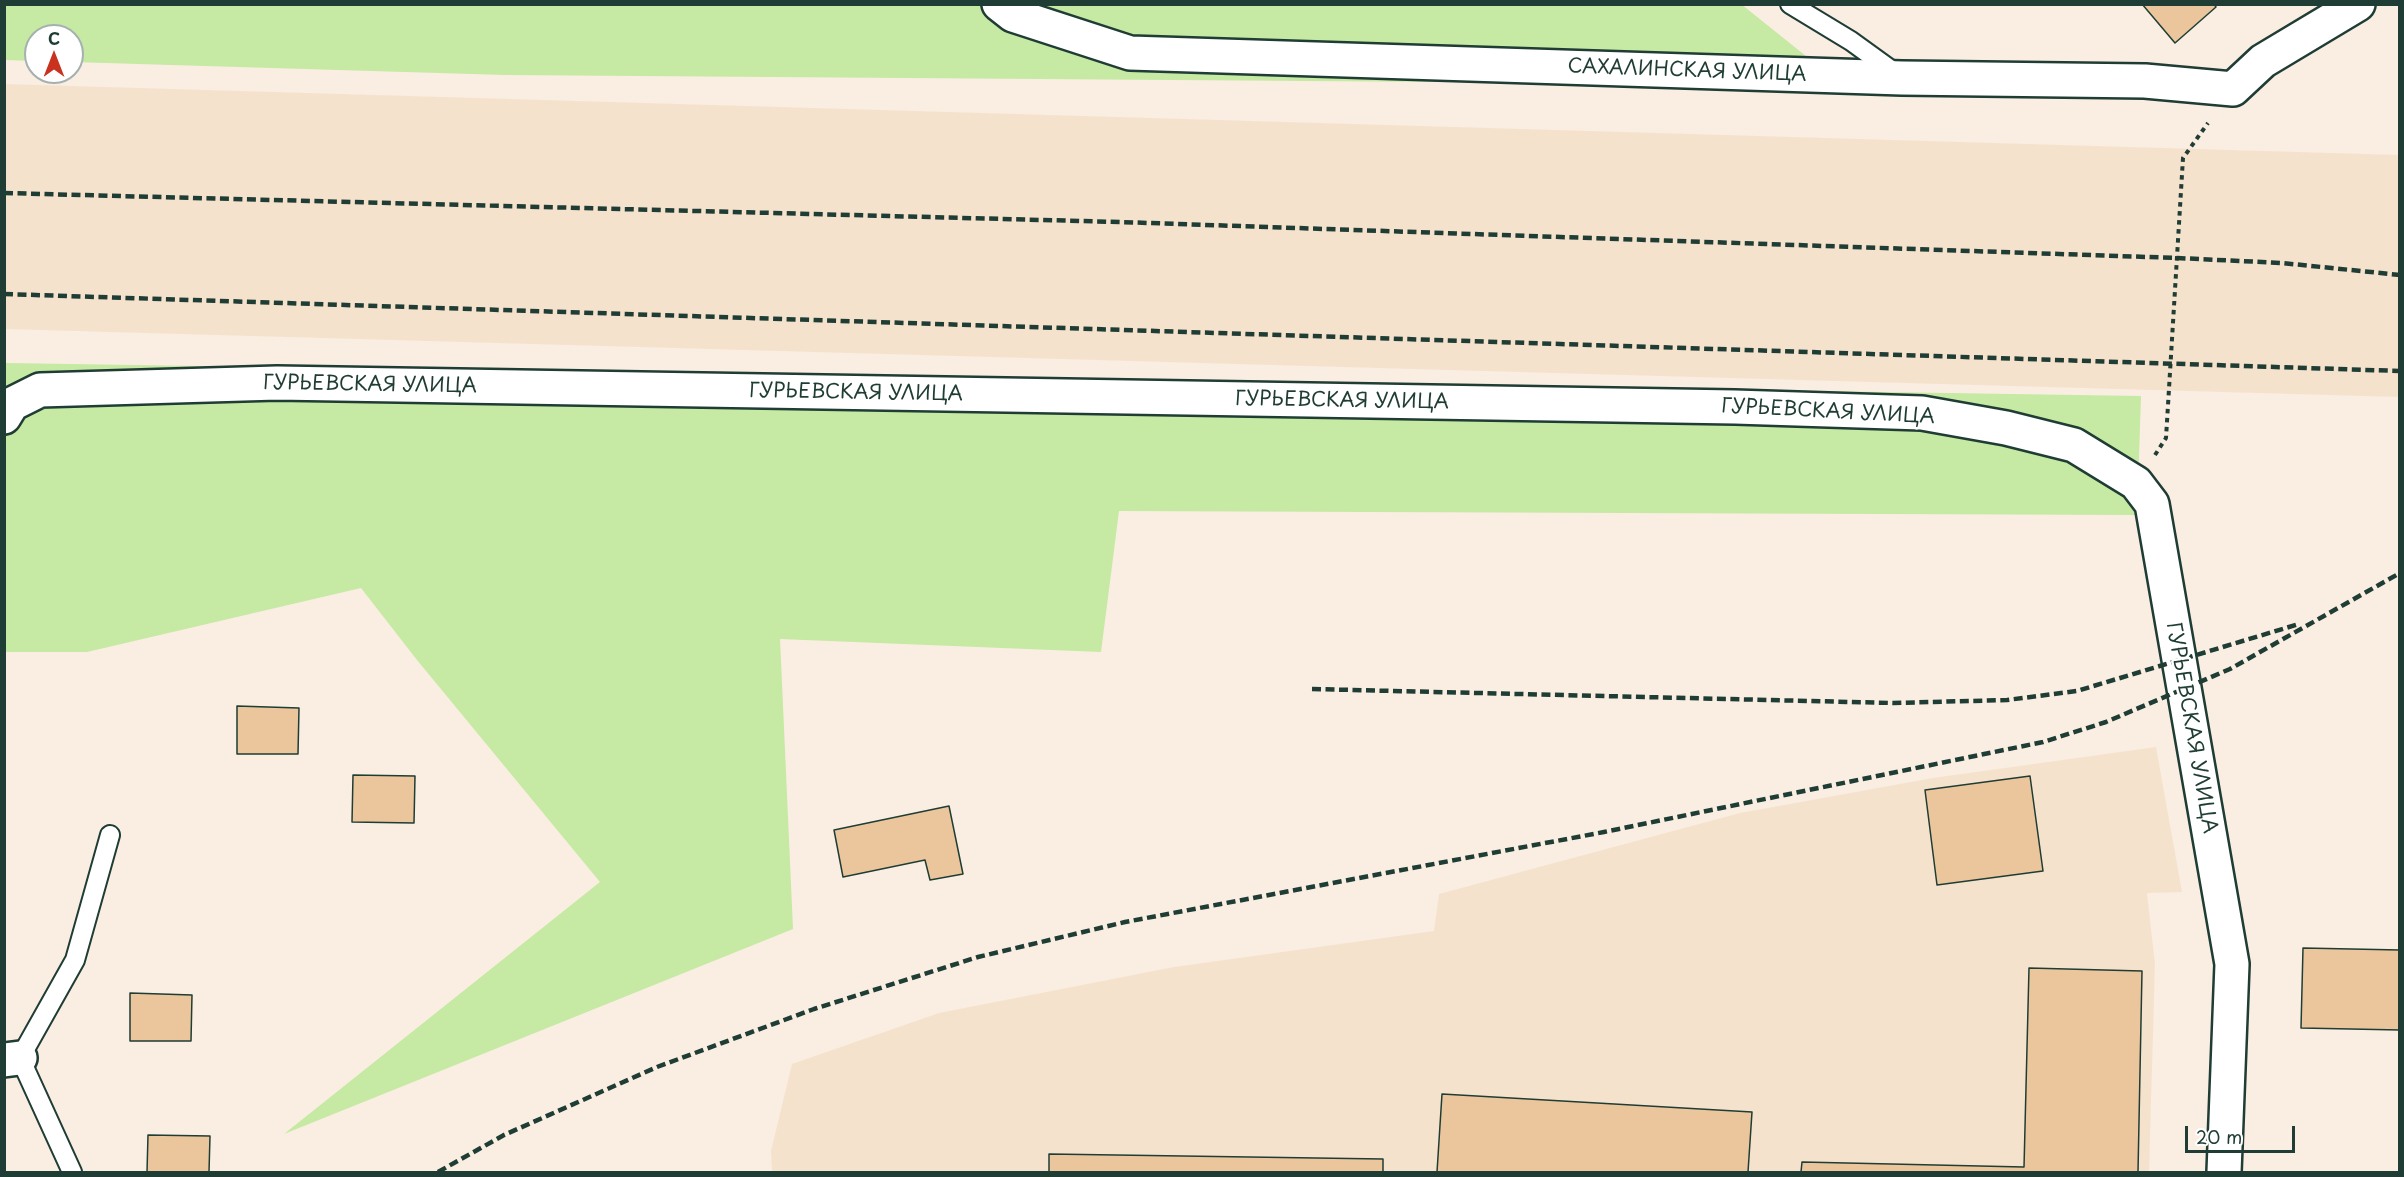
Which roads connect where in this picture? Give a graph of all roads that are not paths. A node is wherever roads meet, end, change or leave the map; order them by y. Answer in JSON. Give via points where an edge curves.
{"nodes":[{"id":1,"x":999,"y":4,"type":"edge"},
{"id":2,"x":1790,"y":4,"type":"edge"},
{"id":3,"x":2358,"y":4,"type":"edge"},
{"id":4,"x":1902,"y":78,"type":"junction"},
{"id":5,"x":4,"y":417,"type":"edge"},
{"id":6,"x":110,"y":835,"type":"dead end"},
{"id":7,"x":12,"y":1059,"type":"edge"},
{"id":8,"x":72,"y":1173,"type":"edge"},
{"id":9,"x":2224,"y":1173,"type":"edge"}],
"edges":[{"from":1,"to":4,"type":"street","name":"САХАЛИНСКАЯ УЛИЦА","via":[[1013,15],[1130,53]]},
{"from":2,"to":4,"type":"lane"},
{"from":3,"to":4,"type":"street","name":"САХАЛИНСКАЯ УЛИЦА","via":[[2263,61],[2233,89],[2145,81]]},
{"from":5,"to":9,"type":"street","name":"ГУРЬЕВСКАЯ УЛИЦА","via":[[12,404],[40,390],[277,383],[1922,413],[2074,445],[2136,483],[2151,504],[2232,964]]},
{"from":6,"to":7,"type":"lane","via":[[75,960]]},
{"from":7,"to":8,"type":"lane"}]}
